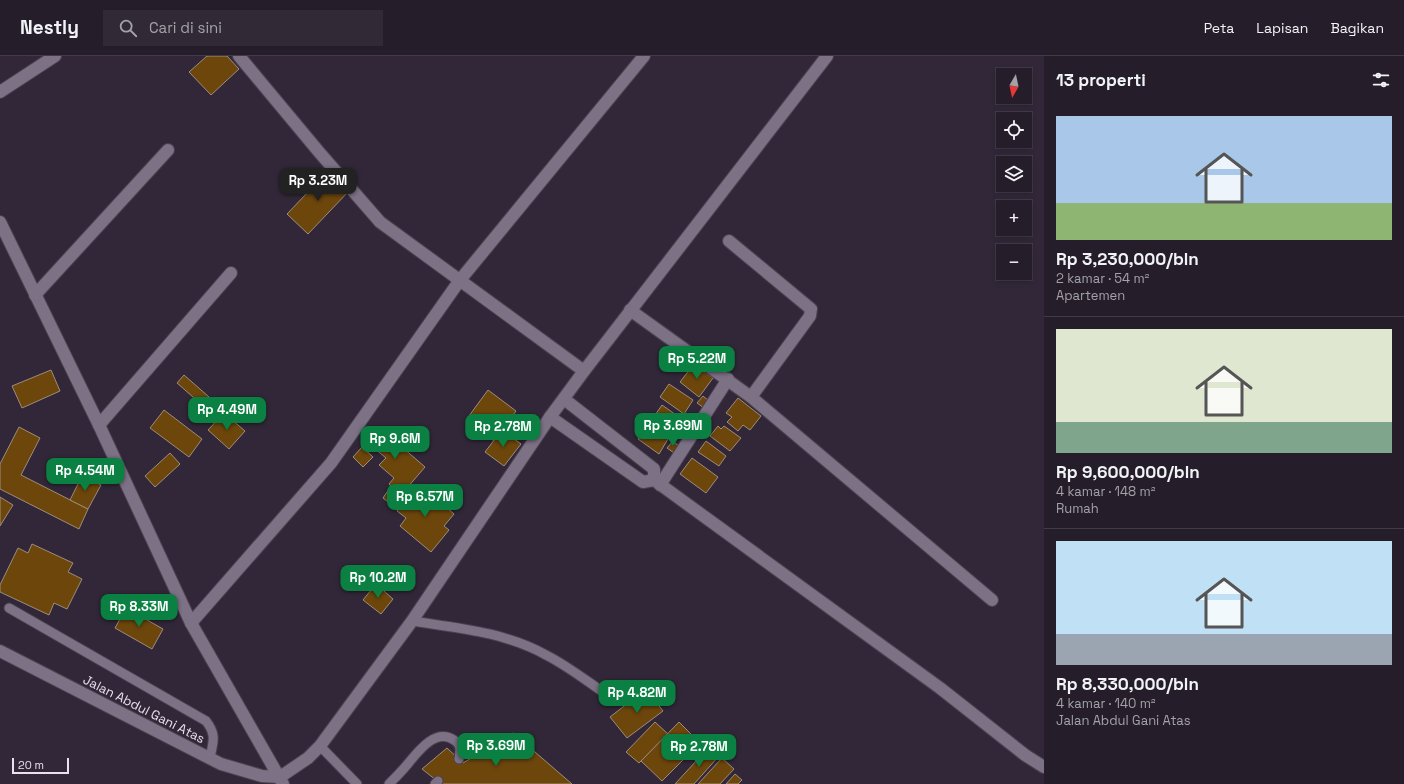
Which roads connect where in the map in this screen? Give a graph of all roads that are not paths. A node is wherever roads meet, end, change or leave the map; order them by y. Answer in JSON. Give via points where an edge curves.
{"nodes":[{"id":1,"x":55,"y":56,"type":"edge"},
{"id":2,"x":239,"y":56,"type":"edge"},
{"id":3,"x":644,"y":56,"type":"edge"},
{"id":4,"x":827,"y":56,"type":"edge"},
{"id":5,"x":0,"y":92,"type":"edge"},
{"id":6,"x":168,"y":150,"type":"dead end"},
{"id":7,"x":0,"y":222,"type":"edge"},
{"id":8,"x":729,"y":241,"type":"dead end"},
{"id":9,"x":231,"y":273,"type":"dead end"},
{"id":10,"x":460,"y":280,"type":"junction"},
{"id":11,"x":35,"y":295,"type":"junction"},
{"id":12,"x":630,"y":310,"type":"junction"},
{"id":13,"x":584,"y":371,"type":"junction"},
{"id":14,"x":728,"y":379,"type":"junction"},
{"id":15,"x":751,"y":397,"type":"junction"},
{"id":16,"x":564,"y":399,"type":"junction"},
{"id":17,"x":550,"y":417,"type":"junction"},
{"id":18,"x":100,"y":425,"type":"junction"},
{"id":19,"x":657,"y":483,"type":"junction"},
{"id":20,"x":992,"y":600,"type":"dead end"},
{"id":21,"x":9,"y":608,"type":"dead end"},
{"id":22,"x":412,"y":621,"type":"junction"},
{"id":23,"x":191,"y":623,"type":"junction"},
{"id":24,"x":0,"y":651,"type":"edge"},
{"id":25,"x":603,"y":692,"type":"dead end"},
{"id":26,"x":320,"y":746,"type":"junction"},
{"id":27,"x":210,"y":758,"type":"junction"},
{"id":28,"x":459,"y":759,"type":"dead end"},
{"id":29,"x":1044,"y":767,"type":"edge"},
{"id":30,"x":281,"y":780,"type":"edge"},
{"id":31,"x":357,"y":784,"type":"edge"},
{"id":32,"x":389,"y":784,"type":"edge"}],
"edges":[{"from":1,"to":5,"type":"street"},
{"from":2,"to":10,"type":"street","via":[[380,222]]},
{"from":3,"to":10,"type":"street"},
{"from":4,"to":12,"type":"street"},
{"from":6,"to":11,"type":"street"},
{"from":7,"to":11,"type":"street"},
{"from":8,"to":15,"type":"street","via":[[811,309],[810,316]]},
{"from":9,"to":18,"type":"street"},
{"from":10,"to":13,"type":"street"},
{"from":10,"to":23,"type":"street","via":[[330,463]]},
{"from":11,"to":18,"type":"street"},
{"from":12,"to":13,"type":"street"},
{"from":12,"to":14,"type":"street"},
{"from":13,"to":16,"type":"street"},
{"from":14,"to":15,"type":"street"},
{"from":14,"to":19,"type":"street"},
{"from":15,"to":20,"type":"street"},
{"from":16,"to":17,"type":"street"},
{"from":16,"to":19,"type":"street","via":[[654,469]]},
{"from":17,"to":19,"type":"street","via":[[643,482]]},
{"from":17,"to":22,"type":"street"},
{"from":18,"to":23,"type":"street"},
{"from":19,"to":29,"type":"street","via":[[940,688]]},
{"from":21,"to":27,"type":"lane","via":[[206,721],[212,728],[214,737]]},
{"from":22,"to":25,"type":"lane","via":[[480,632],[516,641],[546,654]]},
{"from":22,"to":26,"type":"street"},
{"from":23,"to":30,"type":"street"},
{"from":24,"to":27,"type":"street","name":"Jalan Abdul Gani Atas"},
{"from":26,"to":30,"type":"street"},
{"from":26,"to":31,"type":"lane"},
{"from":27,"to":30,"type":"street","name":"Jalan Abdul Gani Atas","via":[[221,764]]},
{"from":28,"to":32,"type":"lane","via":[[459,743],[449,737],[437,738],[423,746]]}]}
